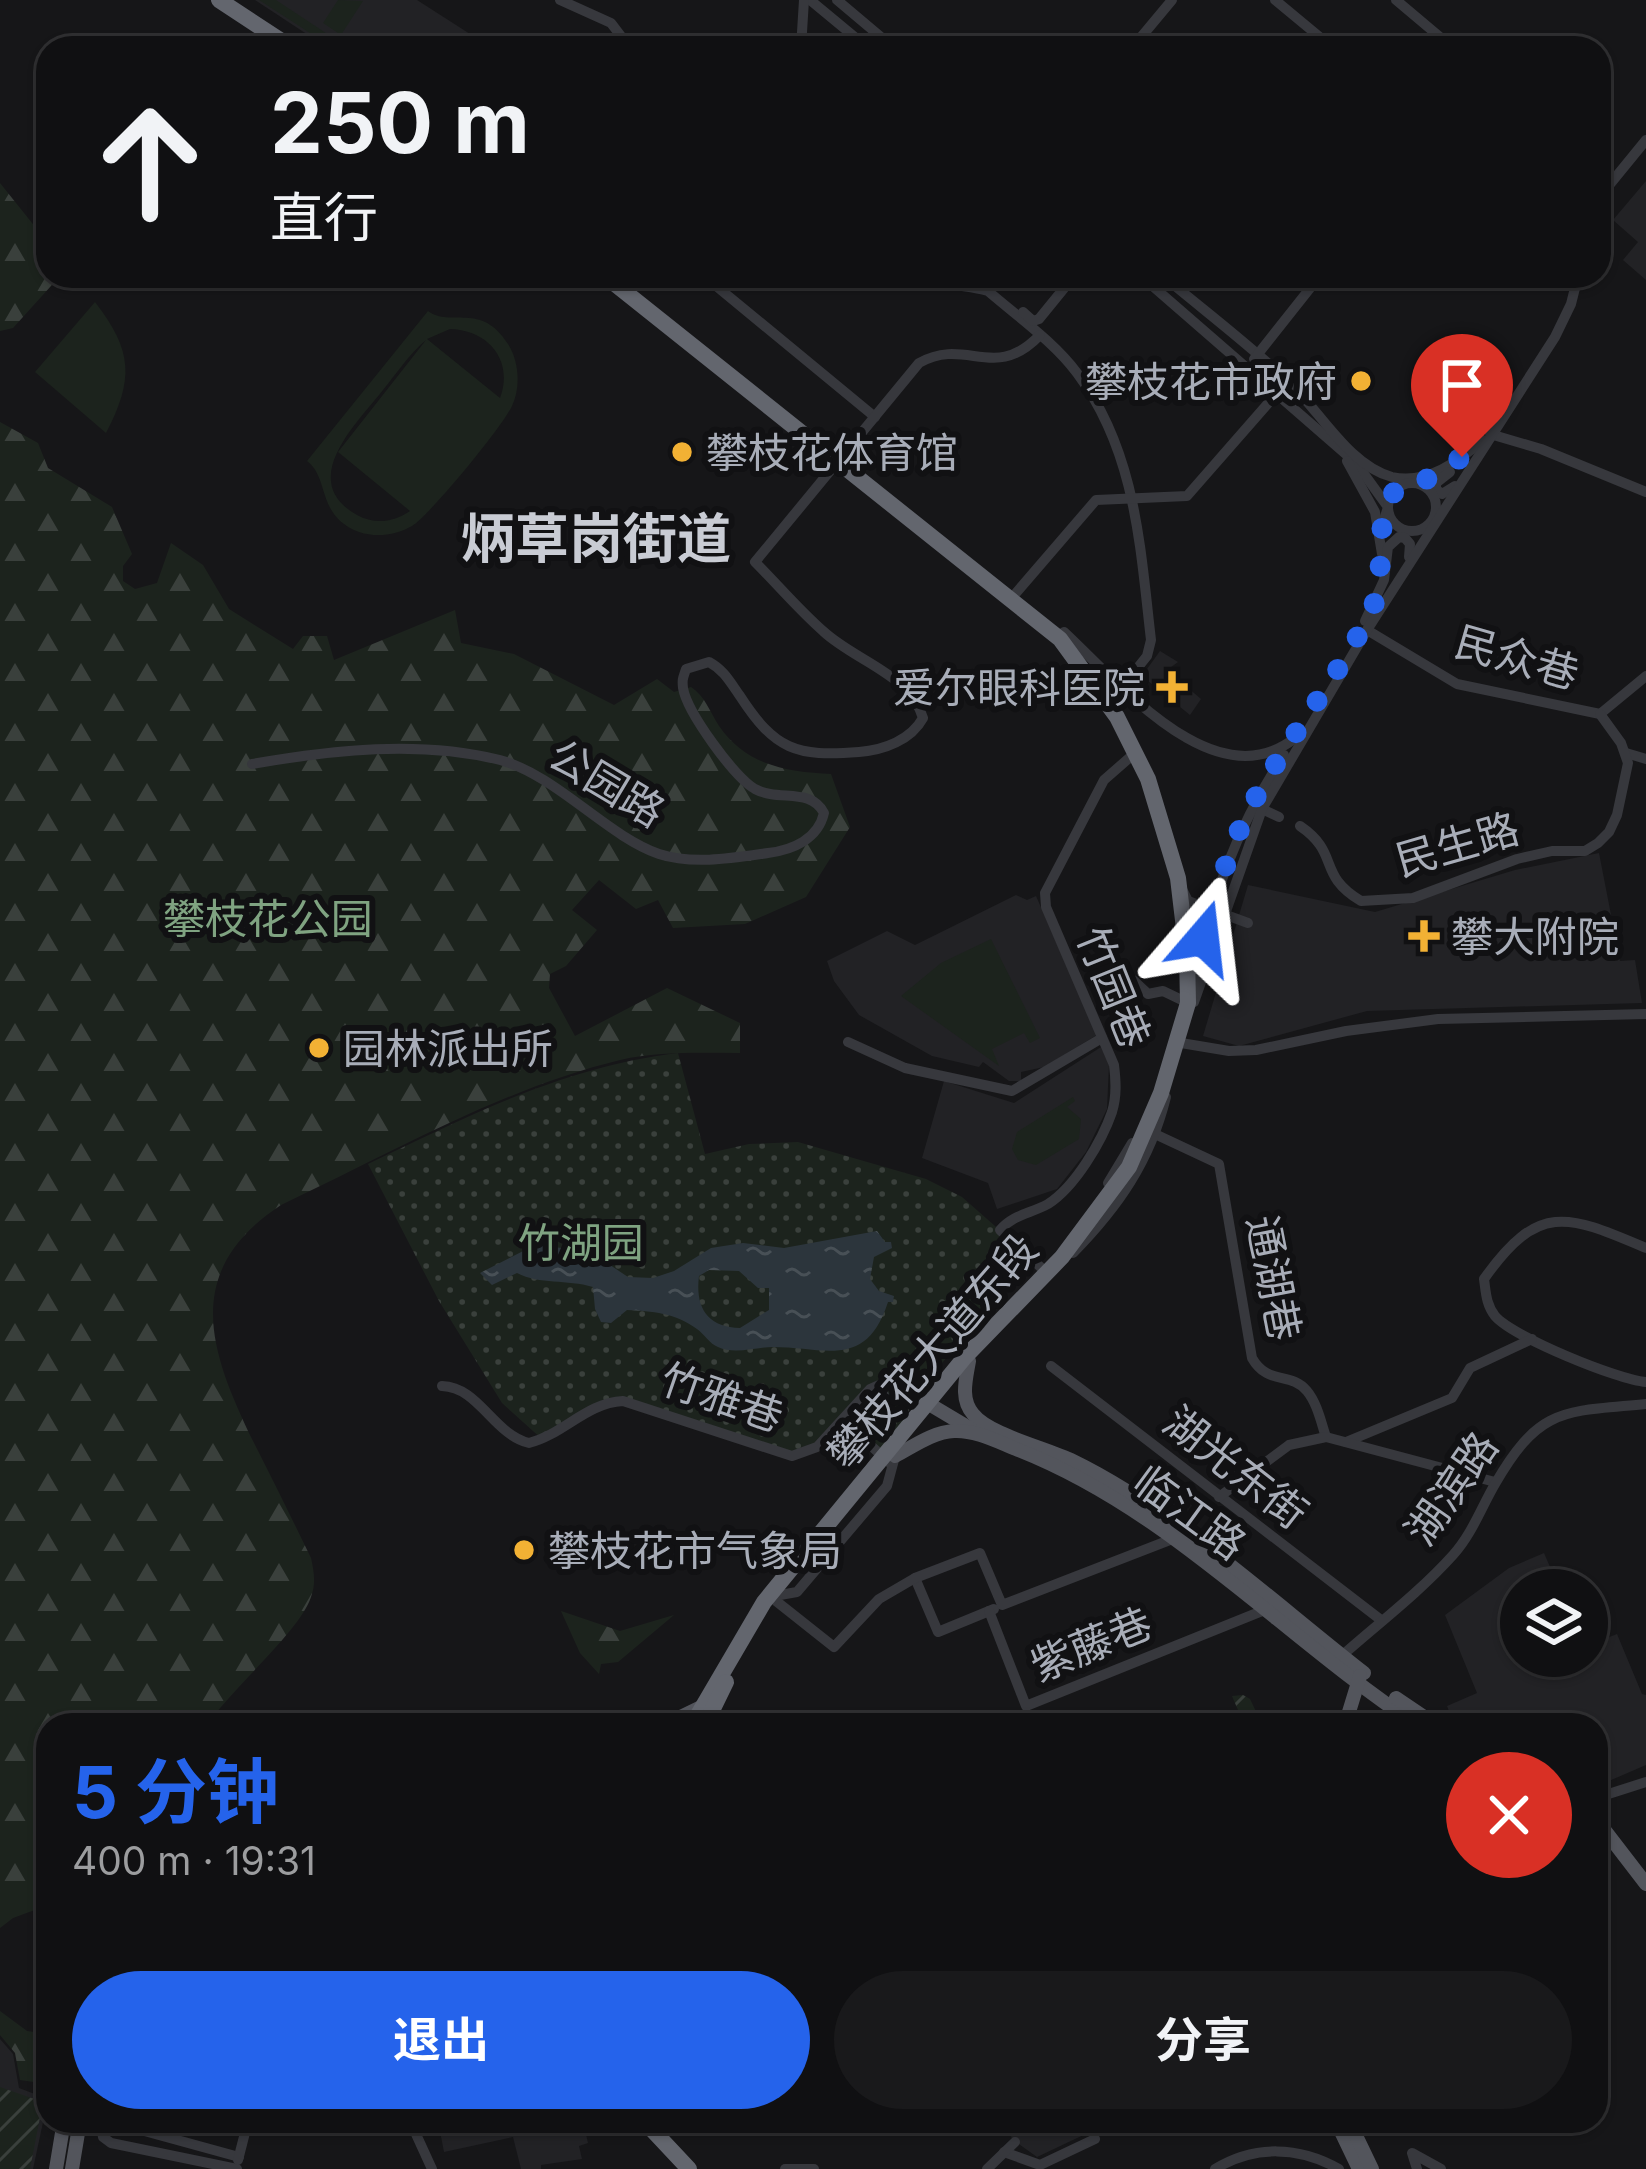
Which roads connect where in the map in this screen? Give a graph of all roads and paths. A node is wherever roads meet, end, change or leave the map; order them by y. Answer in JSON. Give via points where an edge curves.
{"nodes":[{"id":1,"x":219,"y":0,"type":"edge"},
{"id":2,"x":233,"y":0,"type":"edge"},
{"id":3,"x":560,"y":0,"type":"edge"},
{"id":4,"x":807,"y":0,"type":"edge"},
{"id":5,"x":837,"y":0,"type":"edge"},
{"id":6,"x":1172,"y":0,"type":"edge"},
{"id":7,"x":1274,"y":0,"type":"edge"},
{"id":8,"x":1396,"y":0,"type":"edge"},
{"id":9,"x":274,"y":36,"type":"edge"},
{"id":10,"x":288,"y":36,"type":"edge"},
{"id":11,"x":621,"y":36,"type":"edge"},
{"id":12,"x":802,"y":36,"type":"edge"},
{"id":13,"x":853,"y":36,"type":"edge"},
{"id":14,"x":880,"y":36,"type":"edge"},
{"id":15,"x":1142,"y":36,"type":"edge"},
{"id":16,"x":1314,"y":36,"type":"edge"},
{"id":17,"x":1439,"y":36,"type":"edge"},
{"id":18,"x":1646,"y":140,"type":"edge"},
{"id":19,"x":1611,"y":183,"type":"edge"},
{"id":20,"x":621,"y":288,"type":"edge"},
{"id":21,"x":634,"y":288,"type":"edge"},
{"id":22,"x":719,"y":288,"type":"edge"},
{"id":23,"x":978,"y":288,"type":"edge"},
{"id":24,"x":1064,"y":288,"type":"edge"},
{"id":25,"x":1156,"y":288,"type":"edge"},
{"id":26,"x":1177,"y":288,"type":"edge"},
{"id":27,"x":1310,"y":288,"type":"edge"},
{"id":28,"x":1575,"y":288,"type":"edge"},
{"id":29,"x":988,"y":291,"type":"junction"},
{"id":30,"x":1040,"y":335,"type":"junction"},
{"id":31,"x":1258,"y":355,"type":"junction"},
{"id":32,"x":1249,"y":366,"type":"junction"},
{"id":33,"x":1278,"y":392,"type":"junction"},
{"id":34,"x":875,"y":416,"type":"junction"},
{"id":35,"x":1330,"y":433,"type":"junction"},
{"id":36,"x":1490,"y":434,"type":"junction"},
{"id":37,"x":1473,"y":448,"type":"junction"},
{"id":38,"x":842,"y":458,"type":"junction"},
{"id":39,"x":1467,"y":461,"type":"junction"},
{"id":40,"x":1442,"y":470,"type":"junction"},
{"id":41,"x":1398,"y":478,"type":"junction"},
{"id":42,"x":1462,"y":479,"type":"junction"},
{"id":43,"x":1415,"y":483,"type":"junction"},
{"id":44,"x":1646,"y":492,"type":"edge"},
{"id":45,"x":1134,"y":498,"type":"junction"},
{"id":46,"x":1388,"y":507,"type":"junction"},
{"id":47,"x":1433,"y":519,"type":"junction"},
{"id":48,"x":1381,"y":530,"type":"junction"},
{"id":49,"x":1409,"y":557,"type":"junction"},
{"id":50,"x":1378,"y":592,"type":"junction"},
{"id":51,"x":1016,"y":593,"type":"junction"},
{"id":52,"x":1365,"y":627,"type":"junction"},
{"id":53,"x":1064,"y":632,"type":"junction"},
{"id":54,"x":1646,"y":676,"type":"edge"},
{"id":55,"x":1124,"y":686,"type":"junction"},
{"id":56,"x":1600,"y":714,"type":"junction"},
{"id":57,"x":1295,"y":737,"type":"junction"},
{"id":58,"x":1136,"y":752,"type":"junction"},
{"id":59,"x":1626,"y":753,"type":"junction"},
{"id":60,"x":1646,"y":759,"type":"edge"},
{"id":61,"x":252,"y":764,"type":"dead end"},
{"id":62,"x":1262,"y":809,"type":"junction"},
{"id":63,"x":1279,"y":818,"type":"dead end"},
{"id":64,"x":1300,"y":826,"type":"dead end"},
{"id":65,"x":1178,"y":878,"type":"junction"},
{"id":66,"x":1188,"y":901,"type":"junction"},
{"id":67,"x":1216,"y":914,"type":"junction"},
{"id":68,"x":1248,"y":923,"type":"dead end"},
{"id":69,"x":1193,"y":981,"type":"junction"},
{"id":70,"x":1100,"y":992,"type":"dead end"},
{"id":71,"x":1191,"y":1003,"type":"junction"},
{"id":72,"x":1646,"y":1005,"type":"edge"},
{"id":73,"x":1645,"y":1014,"type":"edge"},
{"id":74,"x":1102,"y":1038,"type":"junction"},
{"id":75,"x":848,"y":1042,"type":"dead end"},
{"id":76,"x":1181,"y":1043,"type":"junction"},
{"id":77,"x":1164,"y":1094,"type":"junction"},
{"id":78,"x":1157,"y":1135,"type":"junction"},
{"id":79,"x":1646,"y":1248,"type":"edge"},
{"id":80,"x":1065,"y":1258,"type":"junction"},
{"id":81,"x":1048,"y":1274,"type":"junction"},
{"id":82,"x":1532,"y":1339,"type":"junction"},
{"id":83,"x":969,"y":1361,"type":"junction"},
{"id":84,"x":1051,"y":1366,"type":"dead end"},
{"id":85,"x":1646,"y":1382,"type":"edge"},
{"id":86,"x":442,"y":1386,"type":"dead end"},
{"id":87,"x":936,"y":1399,"type":"junction"},
{"id":88,"x":1646,"y":1404,"type":"edge"},
{"id":89,"x":978,"y":1420,"type":"junction"},
{"id":90,"x":983,"y":1436,"type":"junction"},
{"id":91,"x":1326,"y":1437,"type":"junction"},
{"id":92,"x":1345,"y":1442,"type":"junction"},
{"id":93,"x":890,"y":1460,"type":"junction"},
{"id":94,"x":1495,"y":1482,"type":"junction"},
{"id":95,"x":1219,"y":1497,"type":"junction"},
{"id":96,"x":1178,"y":1534,"type":"junction"},
{"id":97,"x":915,"y":1578,"type":"junction"},
{"id":98,"x":778,"y":1598,"type":"junction"},
{"id":99,"x":1002,"y":1606,"type":"junction"},
{"id":100,"x":1269,"y":1606,"type":"junction"},
{"id":101,"x":988,"y":1611,"type":"junction"},
{"id":102,"x":1381,"y":1620,"type":"junction"},
{"id":103,"x":1338,"y":1659,"type":"junction"},
{"id":104,"x":1364,"y":1679,"type":"junction"},
{"id":105,"x":702,"y":1713,"type":"edge"},
{"id":106,"x":703,"y":1713,"type":"edge"},
{"id":107,"x":1350,"y":1713,"type":"edge"},
{"id":108,"x":1357,"y":1713,"type":"edge"},
{"id":109,"x":1403,"y":1713,"type":"edge"},
{"id":110,"x":1417,"y":1713,"type":"edge"},
{"id":111,"x":1646,"y":1782,"type":"edge"},
{"id":112,"x":1608,"y":1794,"type":"edge"},
{"id":113,"x":1608,"y":1823,"type":"edge"},
{"id":114,"x":1608,"y":1835,"type":"edge"},
{"id":115,"x":1646,"y":1869,"type":"edge"},
{"id":116,"x":1646,"y":1884,"type":"edge"},
{"id":117,"x":62,"y":2133,"type":"edge"},
{"id":118,"x":78,"y":2133,"type":"edge"},
{"id":119,"x":104,"y":2133,"type":"edge"},
{"id":120,"x":140,"y":2133,"type":"edge"},
{"id":121,"x":245,"y":2133,"type":"edge"},
{"id":122,"x":415,"y":2133,"type":"edge"},
{"id":123,"x":652,"y":2133,"type":"edge"},
{"id":124,"x":1345,"y":2133,"type":"edge"},
{"id":125,"x":1351,"y":2133,"type":"edge"},
{"id":126,"x":1095,"y":2139,"type":"dead end"},
{"id":127,"x":1015,"y":2142,"type":"dead end"},
{"id":128,"x":1352,"y":2143,"type":"junction"},
{"id":129,"x":1004,"y":2152,"type":"junction"},
{"id":130,"x":237,"y":2165,"type":"edge"},
{"id":131,"x":56,"y":2169,"type":"edge"},
{"id":132,"x":72,"y":2169,"type":"edge"},
{"id":133,"x":431,"y":2169,"type":"edge"},
{"id":134,"x":685,"y":2169,"type":"edge"},
{"id":135,"x":785,"y":2169,"type":"edge"},
{"id":136,"x":814,"y":2169,"type":"edge"},
{"id":137,"x":987,"y":2169,"type":"edge"},
{"id":138,"x":1215,"y":2169,"type":"edge"},
{"id":139,"x":1339,"y":2169,"type":"edge"},
{"id":140,"x":1359,"y":2169,"type":"edge"},
{"id":141,"x":1372,"y":2169,"type":"edge"},
{"id":142,"x":1417,"y":2169,"type":"edge"},
{"id":143,"x":1442,"y":2169,"type":"edge"}],
"edges":[{"from":1,"to":9,"type":"highway"},
{"from":2,"to":10,"type":"highway"},
{"from":3,"to":11,"type":"street","via":[[611,23]]},
{"from":4,"to":12,"type":"street"},
{"from":4,"to":13,"type":"street"},
{"from":5,"to":14,"type":"street"},
{"from":6,"to":15,"type":"street"},
{"from":7,"to":16,"type":"street"},
{"from":8,"to":17,"type":"street"},
{"from":18,"to":19,"type":"street"},
{"from":20,"to":38,"type":"highway"},
{"from":21,"to":38,"type":"highway"},
{"from":22,"to":34,"type":"street"},
{"from":23,"to":29,"type":"street"},
{"from":24,"to":29,"type":"street","via":[[1033,321]]},
{"from":25,"to":32,"type":"street"},
{"from":26,"to":31,"type":"street"},
{"from":27,"to":31,"type":"street"},
{"from":28,"to":36,"type":"street","via":[[1555,338]]},
{"from":29,"to":30,"type":"street"},
{"from":30,"to":34,"type":"street","via":[[1012,358],[932,356]]},
{"from":30,"to":45,"type":"street","via":[[1110,423]]},
{"from":31,"to":32,"type":"street"},
{"from":31,"to":35,"type":"street"},
{"from":32,"to":33,"type":"street"},
{"from":33,"to":35,"type":"street"},
{"from":33,"to":45,"type":"street","via":[[1186,496]]},
{"from":34,"to":38,"type":"street"},
{"from":35,"to":41,"type":"street","via":[[1366,465]]},
{"from":35,"to":46,"type":"street"},
{"from":35,"to":48,"type":"street"},
{"from":36,"to":37,"type":"street"},
{"from":36,"to":39,"type":"street"},
{"from":36,"to":44,"type":"street"},
{"from":37,"to":39,"type":"street"},
{"from":37,"to":42,"type":"street","via":[[1436,489],[1447,493]]},
{"from":38,"to":51,"type":"highway"},
{"from":38,"to":58,"type":"highway","via":[[1060,639]]},
{"from":38,"to":61,"type":"street","name":"公园路","via":[[755,562],[823,632],[902,684],[923,718],[916,731],[868,751],[816,755],[786,748],[759,727],[722,669],[709,662],[686,669],[682,683],[734,771],[754,789],[818,802],[821,826],[793,848],[691,861],[655,853],[496,759],[329,751]]},
{"from":39,"to":40,"type":"street"},
{"from":39,"to":42,"type":"street"},
{"from":39,"to":52,"type":"street"},
{"from":40,"to":41,"type":"street"},
{"from":40,"to":43,"type":"street"},
{"from":41,"to":43,"type":"street"},
{"from":42,"to":47,"type":"street"},
{"from":43,"to":46,"type":"street","via":[[1393,492]]},
{"from":43,"to":47,"type":"street","via":[[1434,498]]},
{"from":45,"to":51,"type":"street","via":[[1096,500]]},
{"from":45,"to":55,"type":"street","via":[[1150,640]]},
{"from":46,"to":47,"type":"street","via":[[1407,531]]},
{"from":46,"to":48,"type":"street"},
{"from":47,"to":49,"type":"street"},
{"from":48,"to":50,"type":"street"},
{"from":49,"to":50,"type":"street","via":[[1405,538],[1390,544]]},
{"from":49,"to":52,"type":"street"},
{"from":50,"to":52,"type":"street"},
{"from":51,"to":53,"type":"highway"},
{"from":52,"to":56,"type":"street","name":"民众巷","via":[[1457,684]]},
{"from":52,"to":57,"type":"street"},
{"from":52,"to":62,"type":"street"},
{"from":53,"to":55,"type":"street"},
{"from":53,"to":66,"type":"highway","via":[[1097,672],[1155,775]]},
{"from":54,"to":56,"type":"street","name":"民众巷"},
{"from":55,"to":57,"type":"street","via":[[1216,754],[1267,755]]},
{"from":56,"to":59,"type":"street"},
{"from":57,"to":67,"type":"street","via":[[1230,851]]},
{"from":58,"to":65,"type":"highway"},
{"from":58,"to":74,"type":"street","name":"竹园巷","via":[[1104,780],[1045,893]]},
{"from":59,"to":60,"type":"street"},
{"from":59,"to":64,"type":"street","name":"民生路","via":[[1616,815],[1598,844],[1517,859],[1413,898],[1361,901],[1341,889],[1323,844]]},
{"from":62,"to":63,"type":"street"},
{"from":62,"to":67,"type":"street"},
{"from":65,"to":66,"type":"street"},
{"from":65,"to":71,"type":"highway"},
{"from":66,"to":67,"type":"street"},
{"from":66,"to":69,"type":"highway"},
{"from":67,"to":68,"type":"street"},
{"from":67,"to":69,"type":"street"},
{"from":67,"to":71,"type":"street"},
{"from":69,"to":71,"type":"highway"},
{"from":70,"to":71,"type":"street","via":[[1133,980],[1148,994]]},
{"from":71,"to":76,"type":"highway","name":"攀枝花大道东段"},
{"from":71,"to":77,"type":"highway","name":"攀枝花大道东段"},
{"from":72,"to":73,"type":"street"},
{"from":73,"to":76,"type":"street","via":[[1438,1019],[1256,1050]]},
{"from":74,"to":75,"type":"street","via":[[1012,1091],[905,1068]]},
{"from":74,"to":81,"type":"street","name":"竹园巷","via":[[1116,1088],[1099,1137],[1058,1196],[1000,1230]]},
{"from":76,"to":77,"type":"highway","name":"攀枝花大道东段"},
{"from":77,"to":78,"type":"street"},
{"from":77,"to":80,"type":"highway","name":"攀枝花大道东段","via":[[1129,1167]]},
{"from":78,"to":80,"type":"street","via":[[1112,1214]]},
{"from":78,"to":91,"type":"street","name":"通湖巷","via":[[1219,1164],[1252,1358],[1271,1378],[1305,1388]]},
{"from":79,"to":82,"type":"street","via":[[1568,1219],[1522,1237],[1484,1279],[1486,1300],[1508,1327]]},
{"from":80,"to":81,"type":"highway","name":"攀枝花大道东段"},
{"from":81,"to":83,"type":"highway","name":"攀枝花大道东段"},
{"from":81,"to":87,"type":"highway","name":"攀枝花大道东段","via":[[965,1357]]},
{"from":82,"to":85,"type":"street"},
{"from":82,"to":92,"type":"street","via":[[1470,1368],[1451,1398]]},
{"from":83,"to":87,"type":"highway","name":"攀枝花大道东段"},
{"from":83,"to":89,"type":"main road","via":[[964,1395]]},
{"from":84,"to":95,"type":"street","name":"湖光东街"},
{"from":86,"to":93,"type":"street","name":"竹雅巷","via":[[462,1389],[503,1431],[529,1443],[595,1406],[623,1401],[792,1456],[817,1447],[879,1384],[884,1395],[859,1435]]},
{"from":87,"to":89,"type":"main road","name":"临江路"},
{"from":87,"to":90,"type":"main road"},
{"from":87,"to":93,"type":"highway","name":"攀枝花大道东段"},
{"from":88,"to":94,"type":"street","name":"湖滨路","via":[[1556,1415],[1526,1438]]},
{"from":89,"to":96,"type":"main road","name":"临江路","via":[[1094,1472]]},
{"from":90,"to":93,"type":"main road","name":"临江路","via":[[949,1431]]},
{"from":90,"to":96,"type":"main road","name":"临江路","via":[[1089,1481]]},
{"from":91,"to":92,"type":"street"},
{"from":91,"to":95,"type":"street","via":[[1289,1445]]},
{"from":92,"to":94,"type":"street"},
{"from":93,"to":98,"type":"highway","name":"攀枝花大道东段"},
{"from":93,"to":105,"type":"highway","name":"攀枝花大道东段","via":[[764,1602]]},
{"from":94,"to":102,"type":"street","name":"湖滨路","via":[[1452,1557]]},
{"from":95,"to":102,"type":"street","name":"湖光东街"},
{"from":96,"to":99,"type":"street"},
{"from":96,"to":100,"type":"main road","name":"临江路"},
{"from":97,"to":98,"type":"street","via":[[879,1599],[834,1647]]},
{"from":97,"to":99,"type":"street","via":[[980,1553]]},
{"from":97,"to":101,"type":"street","via":[[938,1632]]},
{"from":98,"to":106,"type":"highway","name":"攀枝花大道东段"},
{"from":99,"to":101,"type":"street"},
{"from":100,"to":101,"type":"street","name":"紫藤巷","via":[[1026,1706]]},
{"from":100,"to":103,"type":"main road","name":"临江路"},
{"from":102,"to":103,"type":"street","name":"湖滨路"},
{"from":103,"to":104,"type":"main road","name":"临江路"},
{"from":104,"to":107,"type":"main road"},
{"from":104,"to":108,"type":"main road"},
{"from":104,"to":109,"type":"main road","name":"临江路"},
{"from":104,"to":110,"type":"main road","name":"临江路"},
{"from":111,"to":112,"type":"street"},
{"from":113,"to":115,"type":"main road"},
{"from":114,"to":116,"type":"main road"},
{"from":117,"to":131,"type":"main road"},
{"from":118,"to":132,"type":"main road"},
{"from":119,"to":130,"type":"street","via":[[112,2143]]},
{"from":120,"to":130,"type":"street"},
{"from":121,"to":130,"type":"street"},
{"from":122,"to":133,"type":"street"},
{"from":123,"to":134,"type":"highway"},
{"from":124,"to":128,"type":"main road"},
{"from":125,"to":128,"type":"main road"},
{"from":126,"to":129,"type":"street","via":[[1040,2165]]},
{"from":127,"to":129,"type":"street"},
{"from":128,"to":140,"type":"main road"},
{"from":128,"to":141,"type":"main road"},
{"from":129,"to":137,"type":"street"},
{"from":135,"to":136,"type":"street"},
{"from":138,"to":139,"type":"street","via":[[1262,2151],[1312,2156]]},
{"from":142,"to":143,"type":"street","via":[[1412,2153]]}]}
